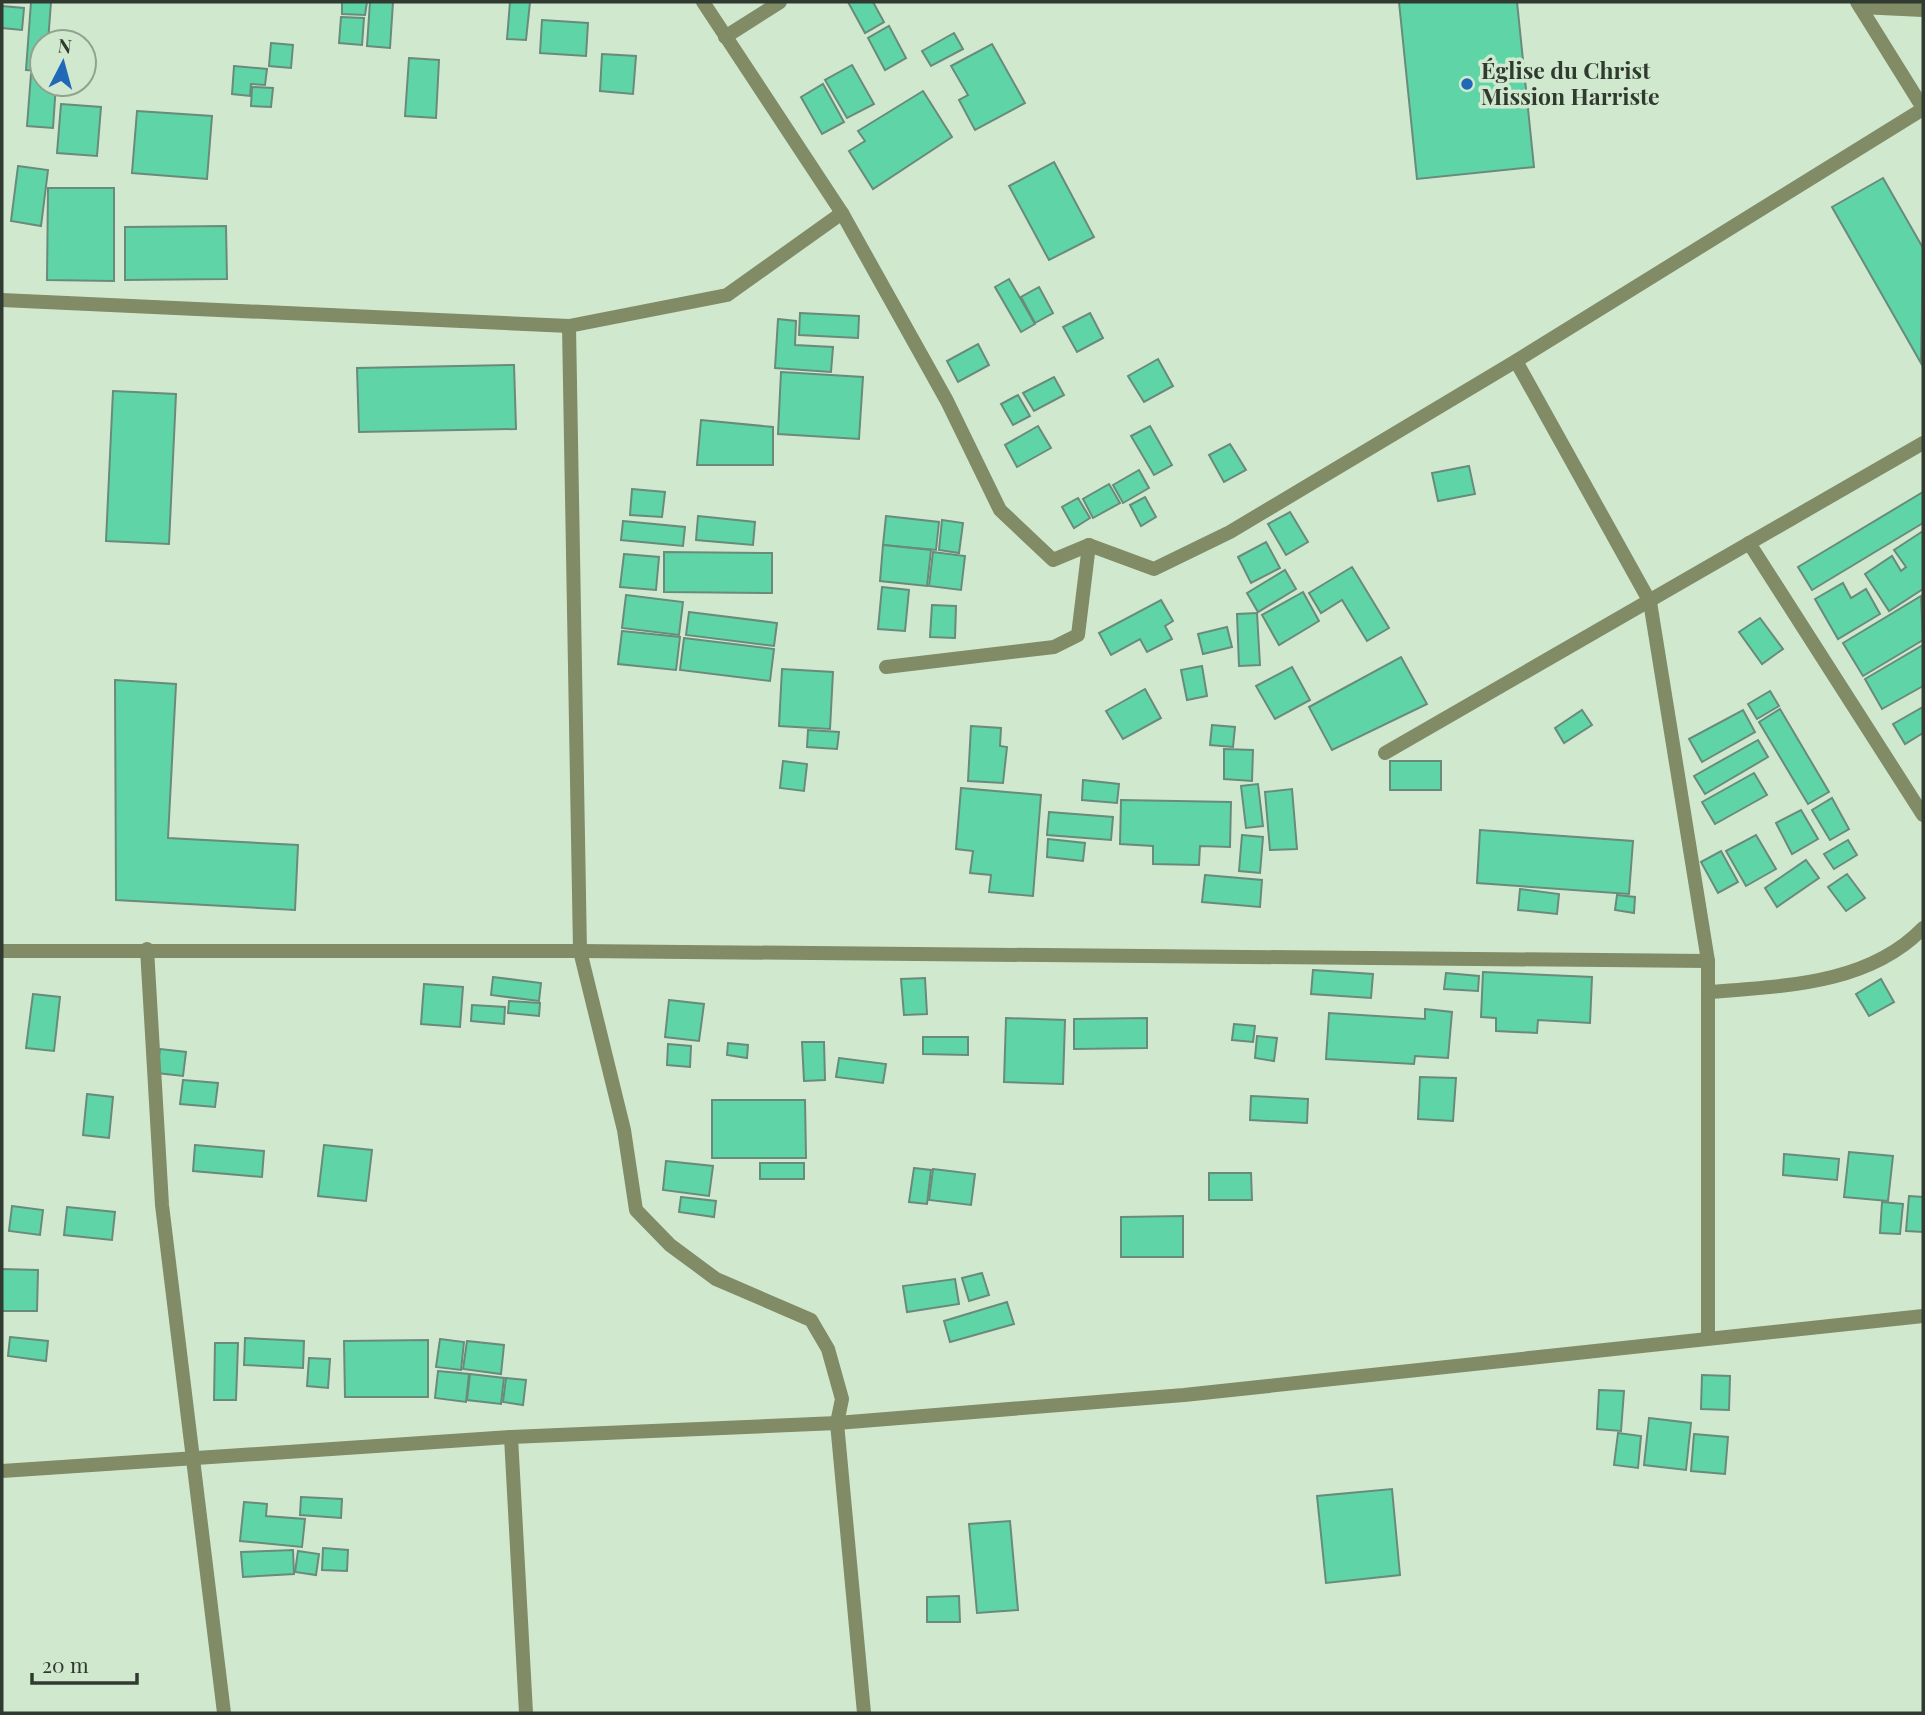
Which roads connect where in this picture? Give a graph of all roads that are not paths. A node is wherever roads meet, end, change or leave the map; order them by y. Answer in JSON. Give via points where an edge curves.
{"nodes":[{"id":1,"x":703,"y":2,"type":"edge"},
{"id":2,"x":780,"y":2,"type":"edge"},
{"id":3,"x":1858,"y":5,"type":"edge"},
{"id":4,"x":1923,"y":10,"type":"edge"},
{"id":5,"x":724,"y":37,"type":"junction"},
{"id":6,"x":1923,"y":109,"type":"edge"},
{"id":7,"x":842,"y":213,"type":"junction"},
{"id":8,"x":2,"y":300,"type":"edge"},
{"id":9,"x":569,"y":326,"type":"junction"},
{"id":10,"x":1516,"y":361,"type":"junction"},
{"id":11,"x":1923,"y":443,"type":"edge"},
{"id":12,"x":1749,"y":543,"type":"junction"},
{"id":13,"x":1089,"y":545,"type":"junction"},
{"id":14,"x":1650,"y":602,"type":"junction"},
{"id":15,"x":886,"y":667,"type":"dead end"},
{"id":16,"x":1385,"y":753,"type":"dead end"},
{"id":17,"x":1923,"y":815,"type":"edge"},
{"id":18,"x":1923,"y":928,"type":"edge"},
{"id":19,"x":146,"y":949,"type":"junction"},
{"id":20,"x":2,"y":951,"type":"edge"},
{"id":21,"x":580,"y":951,"type":"junction"},
{"id":22,"x":1708,"y":961,"type":"junction"},
{"id":23,"x":1709,"y":992,"type":"junction"},
{"id":24,"x":1923,"y":1316,"type":"edge"},
{"id":25,"x":1708,"y":1337,"type":"junction"},
{"id":26,"x":837,"y":1423,"type":"junction"},
{"id":27,"x":511,"y":1437,"type":"junction"},
{"id":28,"x":191,"y":1460,"type":"junction"},
{"id":29,"x":2,"y":1471,"type":"edge"},
{"id":30,"x":224,"y":1713,"type":"edge"},
{"id":31,"x":526,"y":1713,"type":"edge"},
{"id":32,"x":864,"y":1713,"type":"edge"}],
"edges":[{"from":1,"to":5,"type":"street"},
{"from":2,"to":5,"type":"street"},
{"from":3,"to":4,"type":"street"},
{"from":3,"to":6,"type":"street"},
{"from":5,"to":7,"type":"street"},
{"from":6,"to":10,"type":"street"},
{"from":7,"to":9,"type":"street","via":[[727,295]]},
{"from":7,"to":13,"type":"street","via":[[947,401],[1000,510],[1053,560]]},
{"from":8,"to":9,"type":"street"},
{"from":9,"to":21,"type":"street"},
{"from":10,"to":13,"type":"street","via":[[1230,532],[1154,569]]},
{"from":10,"to":14,"type":"street"},
{"from":11,"to":12,"type":"street"},
{"from":12,"to":14,"type":"street"},
{"from":12,"to":17,"type":"street"},
{"from":13,"to":15,"type":"street","via":[[1078,635],[1054,647]]},
{"from":14,"to":16,"type":"street"},
{"from":14,"to":22,"type":"street"},
{"from":18,"to":23,"type":"street","via":[[1873,963],[1821,981]]},
{"from":19,"to":20,"type":"street"},
{"from":19,"to":21,"type":"street"},
{"from":19,"to":28,"type":"street","via":[[162,1205]]},
{"from":21,"to":22,"type":"street"},
{"from":21,"to":26,"type":"street","via":[[624,1130],[636,1210],[670,1245],[716,1279],[811,1320],[828,1349],[842,1399]]},
{"from":22,"to":23,"type":"street"},
{"from":23,"to":25,"type":"street"},
{"from":24,"to":25,"type":"street"},
{"from":25,"to":26,"type":"street","via":[[1184,1395]]},
{"from":26,"to":27,"type":"street"},
{"from":26,"to":32,"type":"street"},
{"from":27,"to":28,"type":"street"},
{"from":27,"to":31,"type":"street"},
{"from":28,"to":29,"type":"street"},
{"from":28,"to":30,"type":"street"}]}
